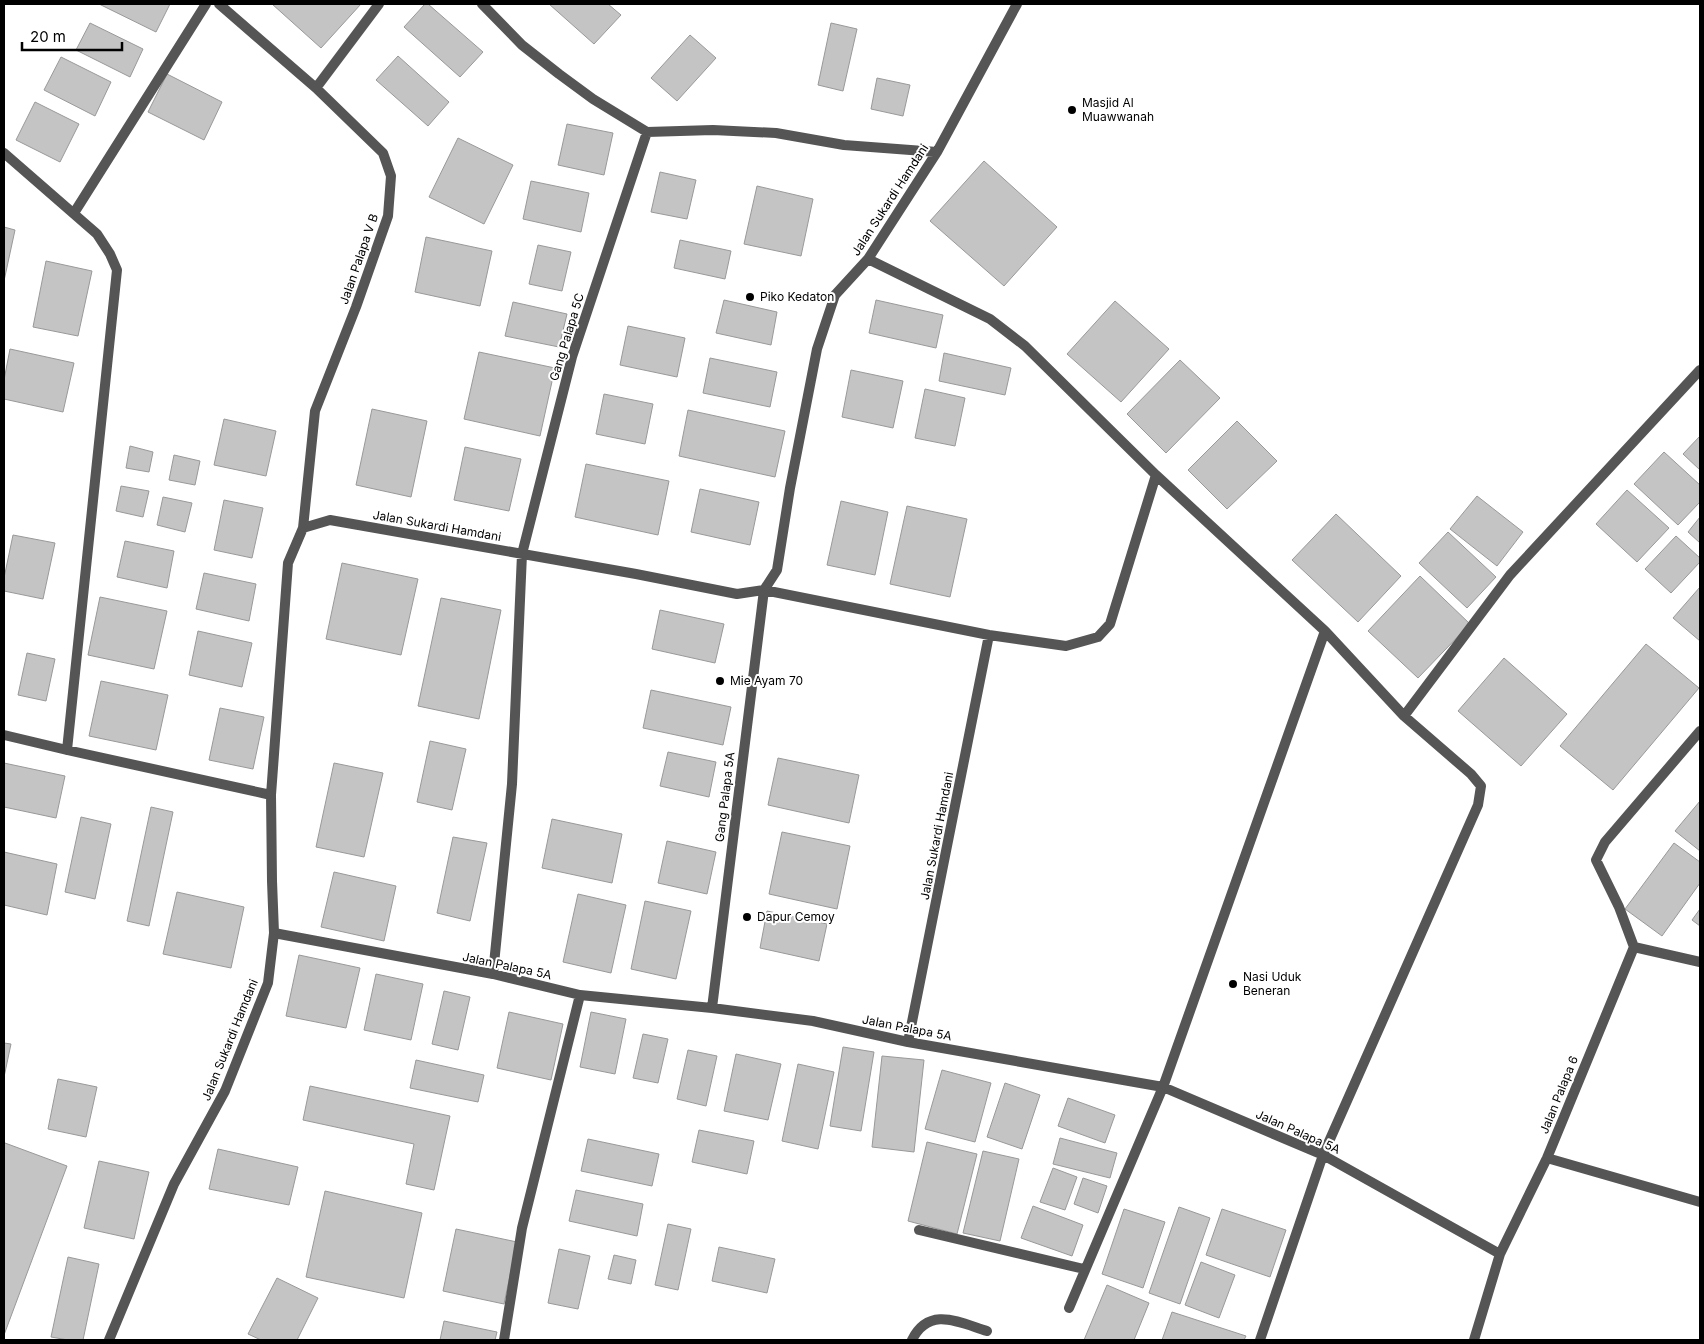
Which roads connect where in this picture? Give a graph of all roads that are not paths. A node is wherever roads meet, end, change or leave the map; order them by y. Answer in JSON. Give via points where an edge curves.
{"nodes":[{"id":1,"x":206,"y":4,"type":"edge"},
{"id":2,"x":219,"y":4,"type":"edge"},
{"id":3,"x":379,"y":4,"type":"edge"},
{"id":4,"x":482,"y":4,"type":"edge"},
{"id":5,"x":1016,"y":4,"type":"edge"},
{"id":6,"x":316,"y":88,"type":"junction"},
{"id":7,"x":647,"y":132,"type":"junction"},
{"id":8,"x":937,"y":152,"type":"junction"},
{"id":9,"x":4,"y":153,"type":"edge"},
{"id":10,"x":74,"y":212,"type":"junction"},
{"id":11,"x":868,"y":259,"type":"junction"},
{"id":12,"x":1700,"y":370,"type":"edge"},
{"id":13,"x":1156,"y":476,"type":"junction"},
{"id":14,"x":304,"y":528,"type":"junction"},
{"id":15,"x":522,"y":554,"type":"junction"},
{"id":16,"x":764,"y":590,"type":"junction"},
{"id":17,"x":1325,"y":631,"type":"junction"},
{"id":18,"x":989,"y":635,"type":"junction"},
{"id":19,"x":1404,"y":716,"type":"junction"},
{"id":20,"x":1700,"y":731,"type":"edge"},
{"id":21,"x":4,"y":735,"type":"edge"},
{"id":22,"x":67,"y":750,"type":"junction"},
{"id":23,"x":271,"y":795,"type":"junction"},
{"id":24,"x":274,"y":933,"type":"junction"},
{"id":25,"x":1634,"y":947,"type":"junction"},
{"id":26,"x":1700,"y":962,"type":"edge"},
{"id":27,"x":492,"y":974,"type":"junction"},
{"id":28,"x":580,"y":995,"type":"junction"},
{"id":29,"x":712,"y":1008,"type":"junction"},
{"id":30,"x":908,"y":1042,"type":"junction"},
{"id":31,"x":1163,"y":1087,"type":"junction"},
{"id":32,"x":1323,"y":1155,"type":"junction"},
{"id":33,"x":1547,"y":1158,"type":"junction"},
{"id":34,"x":1700,"y":1202,"type":"edge"},
{"id":35,"x":919,"y":1230,"type":"dead end"},
{"id":36,"x":1500,"y":1254,"type":"junction"},
{"id":37,"x":1084,"y":1269,"type":"junction"},
{"id":38,"x":1069,"y":1308,"type":"dead end"},
{"id":39,"x":987,"y":1331,"type":"dead end"},
{"id":40,"x":109,"y":1340,"type":"edge"},
{"id":41,"x":504,"y":1340,"type":"edge"},
{"id":42,"x":912,"y":1340,"type":"edge"},
{"id":43,"x":1260,"y":1340,"type":"edge"},
{"id":44,"x":1474,"y":1340,"type":"edge"}],
"edges":[{"from":1,"to":10,"type":"street"},
{"from":2,"to":6,"type":"street","name":"Jalan Palapa V B"},
{"from":3,"to":6,"type":"street"},
{"from":4,"to":7,"type":"street","via":[[522,45],[559,74]]},
{"from":5,"to":8,"type":"street","name":"Jalan Sukardi Hamdani"},
{"from":6,"to":14,"type":"street","name":"Jalan Palapa V B","via":[[383,154],[391,176],[388,216],[315,411]]},
{"from":7,"to":8,"type":"street","via":[[713,130],[776,133],[844,145]]},
{"from":7,"to":15,"type":"street","name":"Gang Palapa 5C","via":[[572,357]]},
{"from":8,"to":11,"type":"street","name":"Jalan Sukardi Hamdani"},
{"from":9,"to":10,"type":"street"},
{"from":10,"to":22,"type":"street","via":[[97,234],[117,270]]},
{"from":11,"to":13,"type":"street","via":[[990,319],[1026,346]]},
{"from":11,"to":16,"type":"street","name":"Jalan Sukardi Hamdani","via":[[835,295],[817,349],[777,570]]},
{"from":12,"to":19,"type":"street","via":[[1510,575]]},
{"from":13,"to":17,"type":"street"},
{"from":13,"to":18,"type":"street","via":[[1110,624],[1098,638],[1066,646]]},
{"from":14,"to":15,"type":"street","name":"Jalan Sukardi Hamdani","via":[[330,520]]},
{"from":14,"to":23,"type":"street","name":"Jalan Sukardi Hamdani","via":[[288,564]]},
{"from":15,"to":16,"type":"street","name":"Jalan Sukardi Hamdani","via":[[737,594]]},
{"from":15,"to":27,"type":"street","name":"Gang Palapa 5C","via":[[512,784]]},
{"from":16,"to":18,"type":"street"},
{"from":16,"to":29,"type":"street","name":"Gang Palapa 5A"},
{"from":17,"to":19,"type":"street"},
{"from":17,"to":31,"type":"street"},
{"from":18,"to":30,"type":"street","name":"Jalan Sukardi Hamdani"},
{"from":19,"to":32,"type":"street","via":[[1481,786],[1478,805]]},
{"from":20,"to":25,"type":"street","via":[[1605,842],[1596,860]]},
{"from":21,"to":22,"type":"street"},
{"from":22,"to":23,"type":"street"},
{"from":23,"to":24,"type":"street","name":"Jalan Sukardi Hamdani"},
{"from":24,"to":27,"type":"street","name":"Jalan Palapa 5A"},
{"from":24,"to":40,"type":"street","name":"Jalan Sukardi Hamdani","via":[[268,983],[225,1091],[174,1184]]},
{"from":25,"to":26,"type":"street"},
{"from":25,"to":33,"type":"street","name":"Jalan Palapa 6"},
{"from":27,"to":28,"type":"street","name":"Jalan Palapa 5A"},
{"from":28,"to":29,"type":"street","name":"Jalan Palapa 5A"},
{"from":28,"to":41,"type":"street","via":[[522,1228]]},
{"from":29,"to":30,"type":"street","name":"Jalan Palapa 5A","via":[[813,1021]]},
{"from":30,"to":31,"type":"street","name":"Jalan Palapa 5A"},
{"from":31,"to":32,"type":"street","name":"Jalan Palapa 5A"},
{"from":31,"to":37,"type":"street"},
{"from":32,"to":36,"type":"street","name":"Jalan Palapa 5A"},
{"from":32,"to":43,"type":"street"},
{"from":33,"to":34,"type":"street"},
{"from":33,"to":36,"type":"street","name":"Jalan Palapa 6"},
{"from":35,"to":37,"type":"street"},
{"from":36,"to":44,"type":"street","name":"Jalan Palapa 6"},
{"from":37,"to":38,"type":"street"},
{"from":39,"to":42,"type":"street","via":[[939,1318],[925,1323]]}]}
